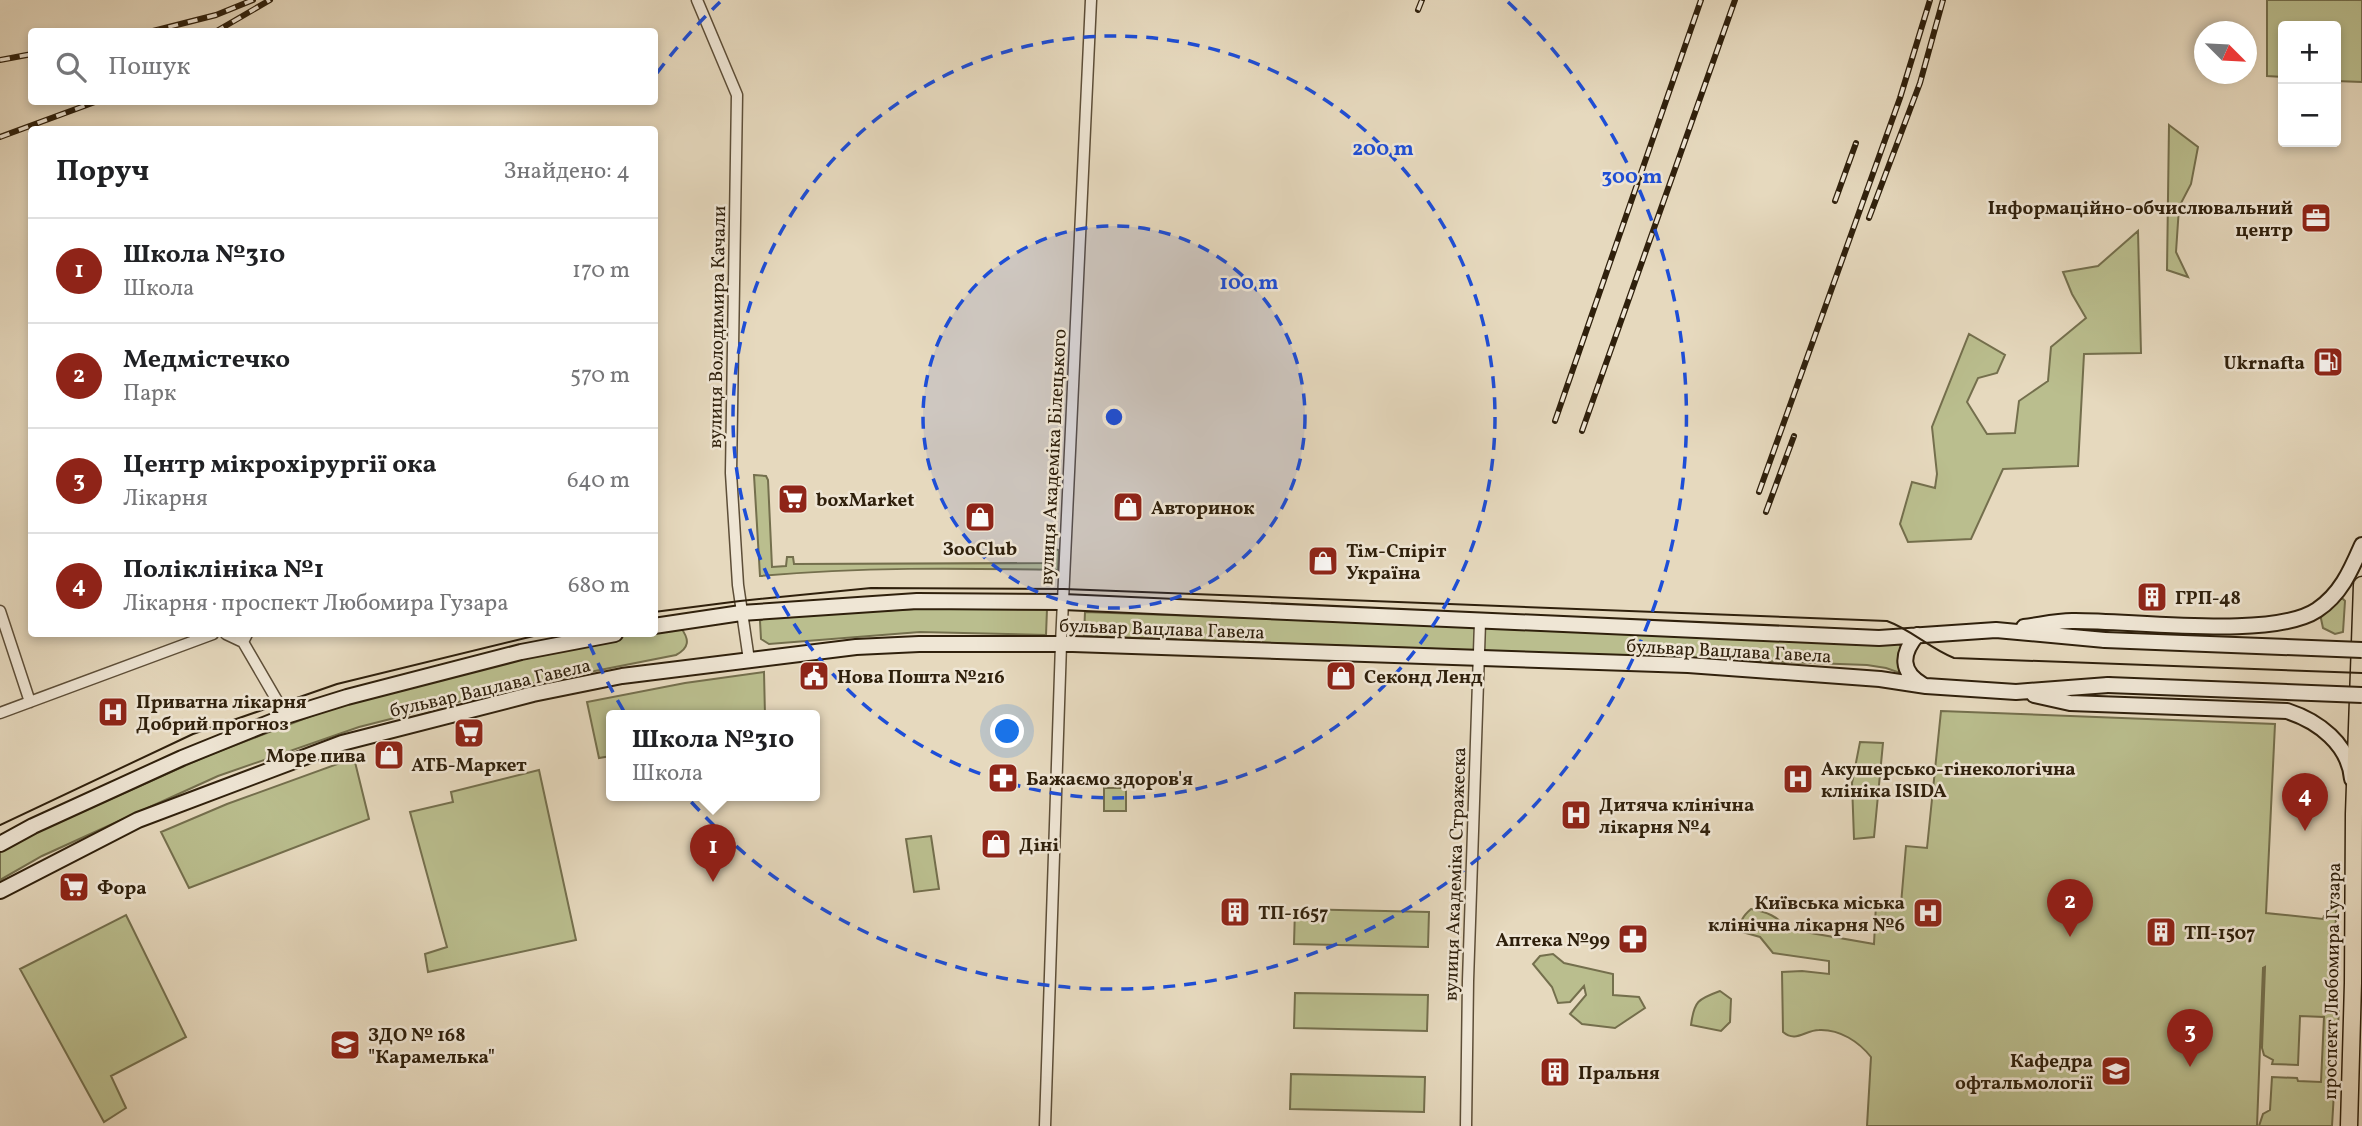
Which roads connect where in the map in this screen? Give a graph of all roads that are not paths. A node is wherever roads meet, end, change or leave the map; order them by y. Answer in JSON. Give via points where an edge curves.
{"nodes":[{"id":1,"x":697,"y":0,"type":"edge"},
{"id":2,"x":1091,"y":0,"type":"edge"},
{"id":3,"x":2362,"y":545,"type":"edge"},
{"id":4,"x":2362,"y":585,"type":"edge"},
{"id":5,"x":1063,"y":603,"type":"junction"},
{"id":6,"x":0,"y":611,"type":"edge"},
{"id":7,"x":741,"y":614,"type":"junction"},
{"id":8,"x":1480,"y":622,"type":"junction"},
{"id":9,"x":658,"y":625,"type":"edge"},
{"id":10,"x":1996,"y":630,"type":"junction"},
{"id":11,"x":1917,"y":635,"type":"junction"},
{"id":12,"x":205,"y":637,"type":"edge"},
{"id":13,"x":599,"y":637,"type":"edge"},
{"id":14,"x":245,"y":638,"type":"edge"},
{"id":15,"x":1061,"y":644,"type":"junction"},
{"id":16,"x":2362,"y":650,"type":"edge"},
{"id":17,"x":1479,"y":658,"type":"junction"},
{"id":18,"x":749,"y":660,"type":"junction"},
{"id":19,"x":1926,"y":686,"type":"junction"},
{"id":20,"x":2016,"y":692,"type":"junction"},
{"id":21,"x":2362,"y":695,"type":"edge"},
{"id":22,"x":30,"y":702,"type":"junction"},
{"id":23,"x":0,"y":713,"type":"edge"},
{"id":24,"x":286,"y":716,"type":"junction"},
{"id":25,"x":2354,"y":814,"type":"junction"},
{"id":26,"x":0,"y":844,"type":"edge"},
{"id":27,"x":0,"y":891,"type":"edge"},
{"id":28,"x":1045,"y":1126,"type":"edge"},
{"id":29,"x":1465,"y":1126,"type":"edge"},
{"id":30,"x":2349,"y":1126,"type":"edge"}],
"edges":[{"from":1,"to":7,"type":"street","name":"вулиця Володимира Качали","via":[[737,95],[731,473]]},
{"from":2,"to":5,"type":"street","name":"вулиця Академіка Білецького"},
{"from":3,"to":10,"type":"main road","via":[[2338,592],[2301,618],[2268,625],[2071,621]]},
{"from":4,"to":25,"type":"main road","name":"проспект Любомира Гузара"},
{"from":5,"to":7,"type":"main road","name":"бульвар Вацлава Гавела","via":[[917,601]]},
{"from":5,"to":8,"type":"main road","name":"бульвар Вацлава Гавела"},
{"from":5,"to":15,"type":"street","name":"вулиця Академіка Білецького"},
{"from":6,"to":22,"type":"street"},
{"from":7,"to":9,"type":"main road","name":"бульвар Вацлава Гавела"},
{"from":7,"to":18,"type":"street","name":"вулиця Володимира Качали"},
{"from":8,"to":11,"type":"main road","name":"бульвар Вацлава Гавела","via":[[1879,638]]},
{"from":8,"to":17,"type":"street","name":"вулиця Академіка Стражеска"},
{"from":10,"to":11,"type":"main road","name":"бульвар Вацлава Гавела"},
{"from":10,"to":16,"type":"main road","name":"бульвар Вацлава Гавела","bridge":true,"via":[[2105,640]]},
{"from":11,"to":19,"type":"main road","via":[[1906,650],[1905,664],[1911,676]]},
{"from":12,"to":22,"type":"street"},
{"from":13,"to":24,"type":"main road","name":"бульвар Вацлава Гавела","via":[[521,652]]},
{"from":14,"to":24,"type":"street"},
{"from":15,"to":17,"type":"main road","name":"бульвар Вацлава Гавела"},
{"from":15,"to":18,"type":"main road","name":"бульвар Вацлава Гавела","via":[[919,644]]},
{"from":15,"to":28,"type":"street","name":"вулиця Академіка Білецького"},
{"from":17,"to":19,"type":"main road","name":"бульвар Вацлава Гавела","via":[[1688,665]]},
{"from":17,"to":29,"type":"street","name":"вулиця Академіка Стражеска"},
{"from":18,"to":27,"type":"main road","name":"бульвар Вацлава Гавела","via":[[622,676],[533,694],[342,743],[138,820]]},
{"from":19,"to":20,"type":"main road","name":"бульвар Вацлава Гавела"},
{"from":20,"to":21,"type":"main road","name":"бульвар Вацлава Гавела","bridge":true,"via":[[2108,685]]},
{"from":20,"to":25,"type":"main road","via":[[2070,702],[2269,708],[2301,715],[2329,734],[2347,759]]},
{"from":22,"to":23,"type":"street"},
{"from":24,"to":26,"type":"main road","name":"бульвар Вацлава Гавела","via":[[182,758]]},
{"from":25,"to":30,"type":"main road","name":"проспект Любомира Гузара"}]}
